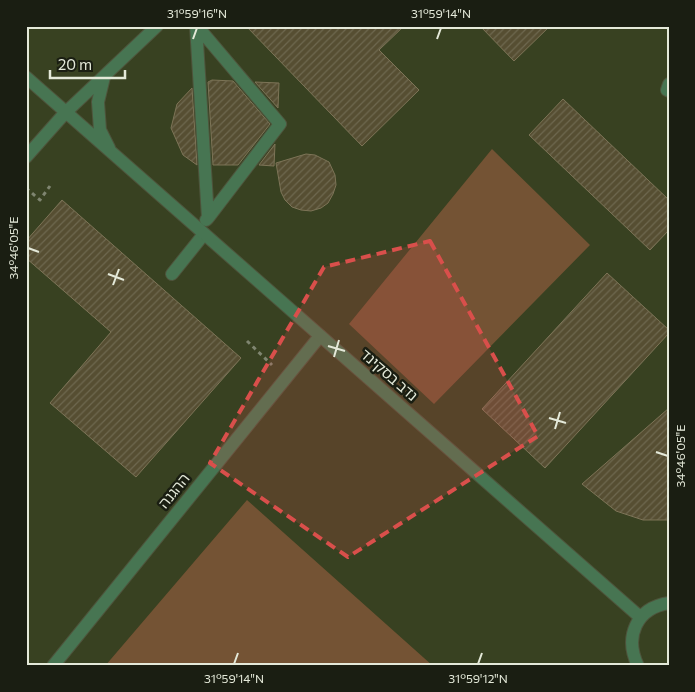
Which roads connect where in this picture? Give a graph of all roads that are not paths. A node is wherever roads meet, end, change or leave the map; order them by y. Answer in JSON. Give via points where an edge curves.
{"nodes":[{"id":1,"x":157,"y":26,"type":"edge"},
{"id":2,"x":196,"y":26,"type":"edge"},
{"id":3,"x":26,"y":77,"type":"edge"},
{"id":4,"x":104,"y":77,"type":"junction"},
{"id":5,"x":669,"y":84,"type":"edge"},
{"id":6,"x":669,"y":91,"type":"edge"},
{"id":7,"x":65,"y":113,"type":"junction"},
{"id":8,"x":113,"y":154,"type":"junction"},
{"id":9,"x":26,"y":157,"type":"edge"},
{"id":10,"x":208,"y":218,"type":"junction"},
{"id":11,"x":200,"y":231,"type":"junction"},
{"id":12,"x":172,"y":274,"type":"dead end"},
{"id":13,"x":320,"y":336,"type":"junction"},
{"id":14,"x":669,"y":603,"type":"edge"},
{"id":15,"x":640,"y":617,"type":"junction"},
{"id":16,"x":53,"y":666,"type":"edge"},
{"id":17,"x":638,"y":666,"type":"edge"}],
"edges":[{"from":1,"to":4,"type":"street"},
{"from":2,"to":10,"type":"street"},
{"from":2,"to":10,"type":"street","via":[[280,124]]},
{"from":3,"to":7,"type":"street","name":"נדב בסקינד"},
{"from":4,"to":7,"type":"street"},
{"from":4,"to":8,"type":"street","via":[[98,102],[100,130]]},
{"from":5,"to":6,"type":"street"},
{"from":7,"to":8,"type":"street","name":"נדב בסקינד"},
{"from":7,"to":9,"type":"street"},
{"from":8,"to":11,"type":"street","name":"נדב בסקינד"},
{"from":10,"to":11,"type":"street"},
{"from":11,"to":12,"type":"street"},
{"from":11,"to":13,"type":"street","name":"נדב בסקינד"},
{"from":13,"to":15,"type":"street","name":"נדב בסקינד"},
{"from":13,"to":16,"type":"street","name":"ההגנה"},
{"from":14,"to":15,"type":"street"},
{"from":15,"to":17,"type":"street","via":[[632,641]]}]}
